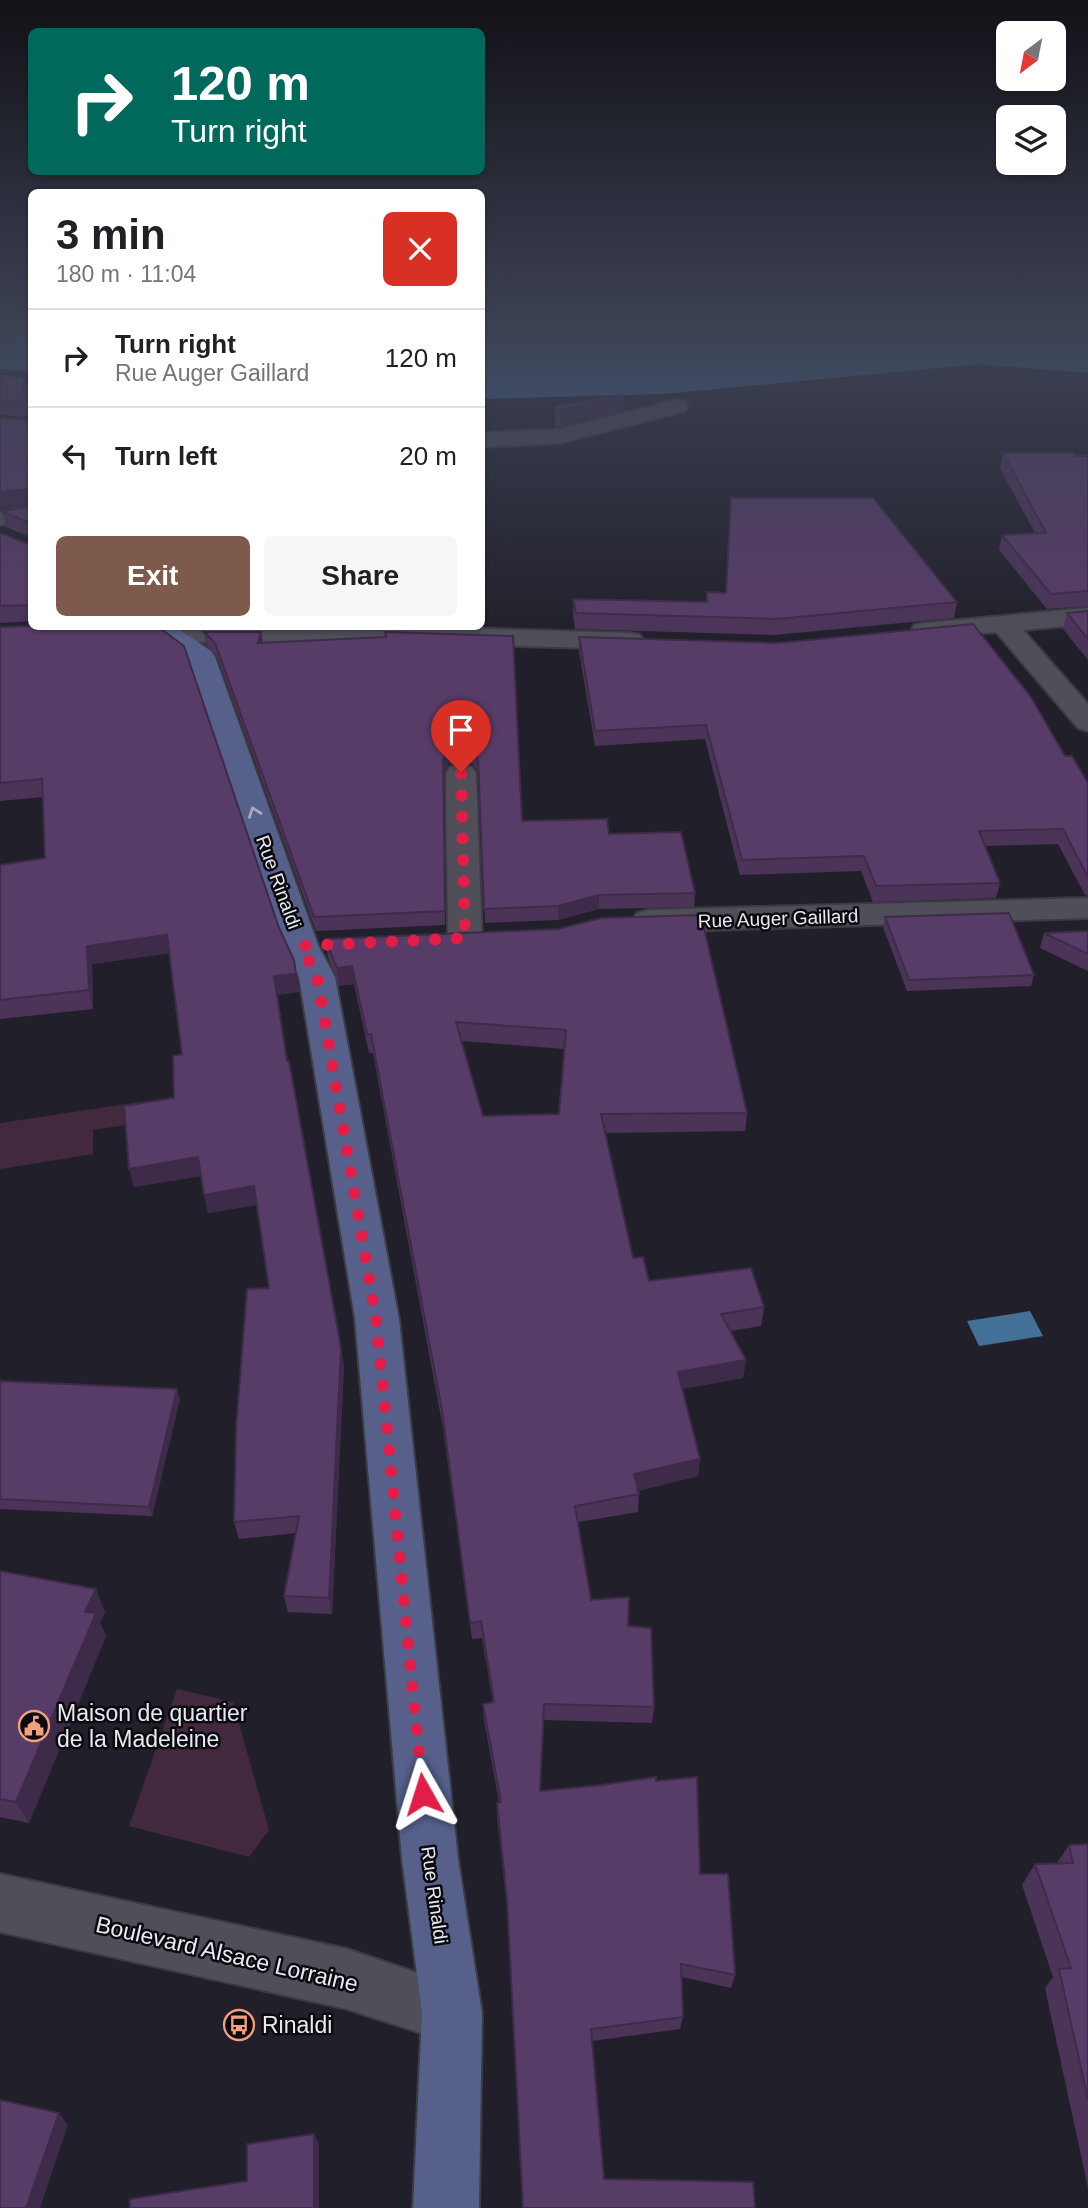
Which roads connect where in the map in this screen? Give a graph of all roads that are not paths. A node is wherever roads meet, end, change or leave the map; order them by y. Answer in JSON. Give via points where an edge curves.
{"nodes":[{"id":1,"x":568,"y":434,"type":"edge"},
{"id":2,"x":485,"y":440,"type":"edge"},
{"id":3,"x":28,"y":516,"type":"edge"},
{"id":4,"x":4,"y":531,"type":"edge"},
{"id":5,"x":1088,"y":616,"type":"edge"},
{"id":6,"x":1002,"y":623,"type":"junction"},
{"id":7,"x":160,"y":630,"type":"edge"},
{"id":8,"x":201,"y":630,"type":"edge"},
{"id":9,"x":895,"y":634,"type":"edge"},
{"id":10,"x":654,"y":642,"type":"edge"},
{"id":11,"x":1088,"y":722,"type":"edge"},
{"id":12,"x":461,"y":772,"type":"dead end"},
{"id":13,"x":1088,"y":908,"type":"edge"},
{"id":14,"x":613,"y":922,"type":"edge"},
{"id":15,"x":465,"y":938,"type":"edge"},
{"id":16,"x":0,"y":1903,"type":"edge"},
{"id":17,"x":452,"y":2013,"type":"junction"},
{"id":18,"x":446,"y":2208,"type":"edge"}],
"edges":[{"from":1,"to":2,"type":"street"},
{"from":3,"to":4,"type":"street"},
{"from":5,"to":6,"type":"street"},
{"from":6,"to":9,"type":"street"},
{"from":6,"to":11,"type":"street"},
{"from":17,"to":7,"type":"street","name":"Rue Rinaldi","one_way":true,"via":[[430,1859],[376,1319],[317,976],[319,945],[201,657]]},
{"from":8,"to":10,"type":"street"},
{"from":12,"to":15,"type":"street"},
{"from":13,"to":14,"type":"street","name":"Rue Auger Gaillard"},
{"from":16,"to":17,"type":"street","name":"Boulevard Alsace Lorraine","via":[[346,1979]]},
{"from":17,"to":18,"type":"street","name":"Rue Rinaldi"}]}
